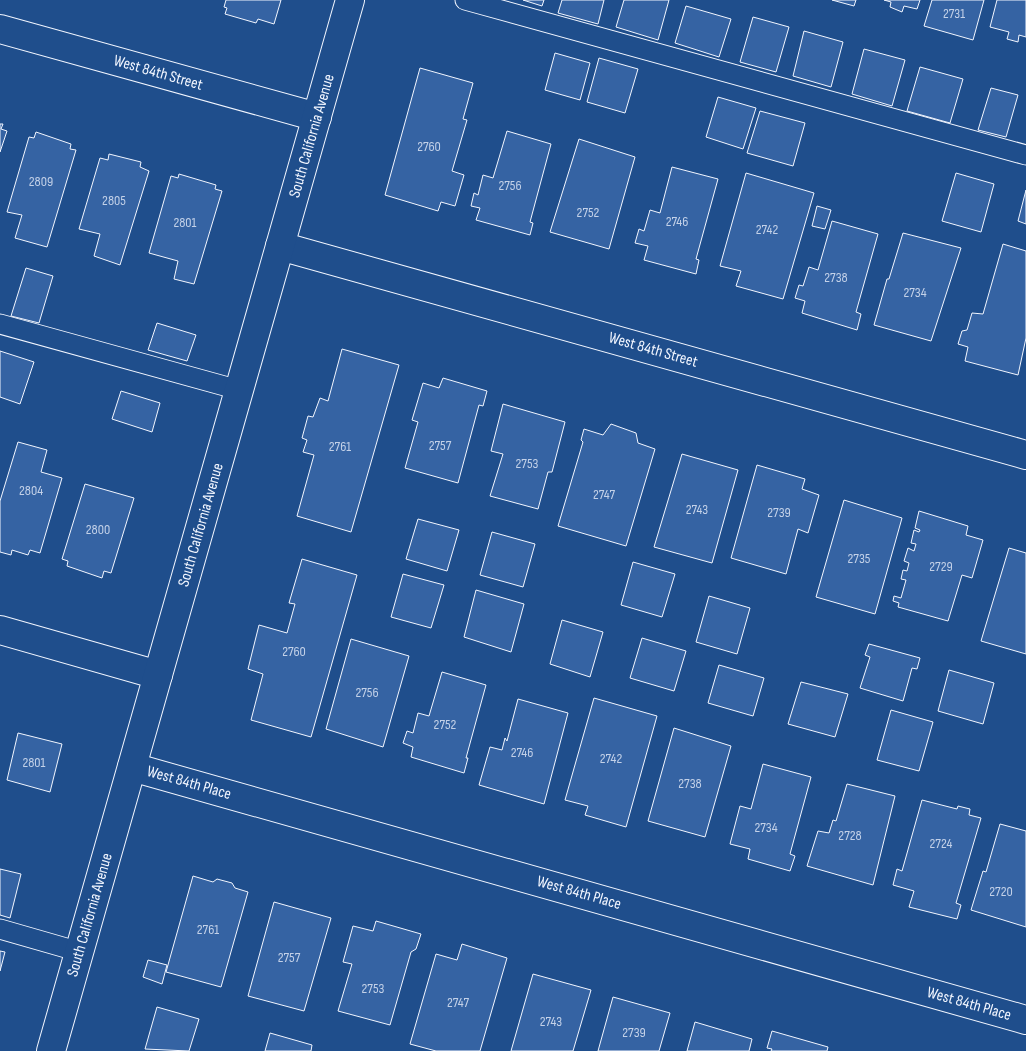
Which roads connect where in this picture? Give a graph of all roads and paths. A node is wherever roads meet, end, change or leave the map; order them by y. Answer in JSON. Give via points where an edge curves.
{"nodes":[{"id":1,"x":350,"y":0,"type":"edge"},
{"id":2,"x":465,"y":0,"type":"edge"},
{"id":3,"x":0,"y":29,"type":"edge"},
{"id":4,"x":317,"y":117,"type":"junction"},
{"id":5,"x":1026,"y":156,"type":"edge"},
{"id":6,"x":280,"y":246,"type":"junction"},
{"id":7,"x":0,"y":324,"type":"edge"},
{"id":8,"x":239,"y":390,"type":"junction"},
{"id":9,"x":1026,"y":455,"type":"edge"},
{"id":10,"x":0,"y":630,"type":"edge"},
{"id":11,"x":158,"y":675,"type":"junction"},
{"id":12,"x":132,"y":767,"type":"junction"},
{"id":13,"x":0,"y":929,"type":"edge"},
{"id":14,"x":80,"y":952,"type":"junction"},
{"id":15,"x":1026,"y":1020,"type":"edge"},
{"id":16,"x":51,"y":1051,"type":"edge"}],
"edges":[{"from":1,"to":4,"type":"street","name":"South California Avenue"},
{"from":2,"to":5,"type":"lane"},
{"from":3,"to":4,"type":"street","name":"West 84th Street"},
{"from":4,"to":6,"type":"street","name":"South California Avenue"},
{"from":6,"to":8,"type":"street","name":"South California Avenue"},
{"from":6,"to":9,"type":"street","name":"West 84th Street"},
{"from":7,"to":8,"type":"lane"},
{"from":8,"to":11,"type":"street","name":"South California Avenue"},
{"from":10,"to":11,"type":"street"},
{"from":11,"to":12,"type":"street","name":"South California Avenue"},
{"from":12,"to":14,"type":"street","name":"South California Avenue"},
{"from":12,"to":15,"type":"street","name":"West 84th Place"},
{"from":13,"to":14,"type":"lane"},
{"from":14,"to":16,"type":"street","name":"South California Avenue"}]}
